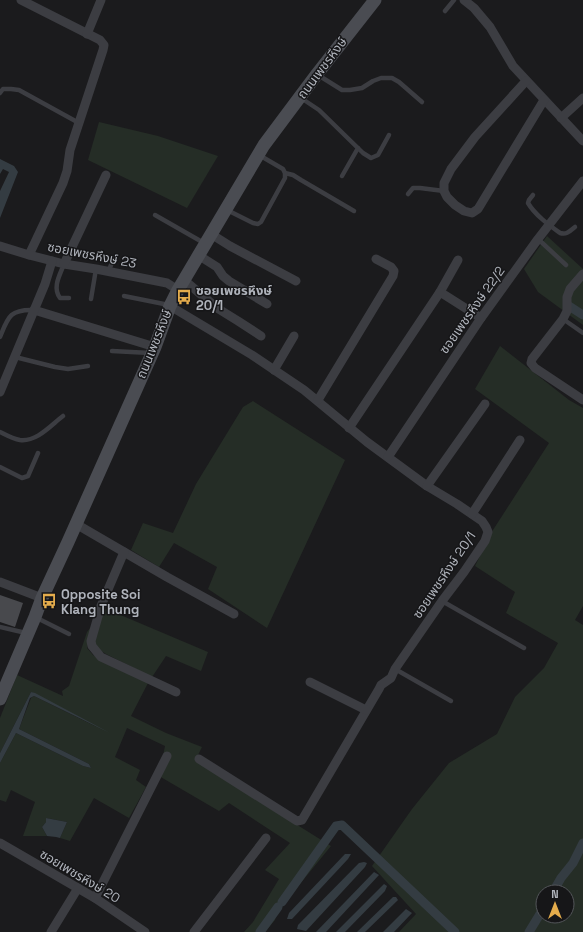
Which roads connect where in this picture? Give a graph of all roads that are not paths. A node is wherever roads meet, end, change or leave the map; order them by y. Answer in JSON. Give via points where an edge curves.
{"nodes":[{"id":1,"x":21,"y":0,"type":"edge"},
{"id":2,"x":101,"y":0,"type":"edge"},
{"id":3,"x":375,"y":0,"type":"edge"},
{"id":4,"x":454,"y":0,"type":"edge"},
{"id":5,"x":464,"y":0,"type":"edge"},
{"id":6,"x":445,"y":11,"type":"dead end"},
{"id":7,"x":87,"y":34,"type":"junction"},
{"id":8,"x":317,"y":74,"type":"junction"},
{"id":9,"x":526,"y":81,"type":"junction"},
{"id":10,"x":0,"y":92,"type":"edge"},
{"id":11,"x":300,"y":97,"type":"junction"},
{"id":12,"x":583,"y":98,"type":"edge"},
{"id":13,"x":544,"y":100,"type":"junction"},
{"id":14,"x":422,"y":102,"type":"dead end"},
{"id":15,"x":561,"y":118,"type":"junction"},
{"id":16,"x":79,"y":123,"type":"junction"},
{"id":17,"x":388,"y":135,"type":"dead end"},
{"id":18,"x":583,"y":141,"type":"edge"},
{"id":19,"x":358,"y":148,"type":"junction"},
{"id":20,"x":259,"y":154,"type":"junction"},
{"id":21,"x":285,"y":173,"type":"junction"},
{"id":22,"x":106,"y":175,"type":"dead end"},
{"id":23,"x":342,"y":176,"type":"dead end"},
{"id":24,"x":583,"y":181,"type":"edge"},
{"id":25,"x":444,"y":191,"type":"junction"},
{"id":26,"x":408,"y":194,"type":"dead end"},
{"id":27,"x":533,"y":195,"type":"dead end"},
{"id":28,"x":226,"y":209,"type":"junction"},
{"id":29,"x":354,"y":211,"type":"dead end"},
{"id":30,"x":155,"y":215,"type":"dead end"},
{"id":31,"x":549,"y":224,"type":"junction"},
{"id":32,"x":575,"y":227,"type":"dead end"},
{"id":33,"x":208,"y":239,"type":"junction"},
{"id":34,"x":538,"y":239,"type":"junction"},
{"id":35,"x":0,"y":246,"type":"edge"},
{"id":36,"x":29,"y":255,"type":"junction"},
{"id":37,"x":198,"y":255,"type":"junction"},
{"id":38,"x":114,"y":258,"type":"dead end"},
{"id":39,"x":376,"y":259,"type":"dead end"},
{"id":40,"x":458,"y":260,"type":"dead end"},
{"id":41,"x":52,"y":261,"type":"junction"},
{"id":42,"x":64,"y":264,"type":"junction"},
{"id":43,"x":566,"y":265,"type":"dead end"},
{"id":44,"x":96,"y":268,"type":"junction"},
{"id":45,"x":108,"y":272,"type":"junction"},
{"id":46,"x":583,"y":274,"type":"edge"},
{"id":47,"x":296,"y":281,"type":"dead end"},
{"id":48,"x":181,"y":285,"type":"junction"},
{"id":49,"x":440,"y":292,"type":"junction"},
{"id":50,"x":124,"y":296,"type":"dead end"},
{"id":51,"x":69,"y":298,"type":"dead end"},
{"id":52,"x":91,"y":299,"type":"dead end"},
{"id":53,"x":267,"y":304,"type":"dead end"},
{"id":54,"x":170,"y":306,"type":"junction"},
{"id":55,"x":34,"y":310,"type":"junction"},
{"id":56,"x":481,"y":318,"type":"junction"},
{"id":57,"x":563,"y":319,"type":"junction"},
{"id":58,"x":583,"y":333,"type":"edge"},
{"id":59,"x":261,"y":336,"type":"dead end"},
{"id":60,"x":294,"y":336,"type":"dead end"},
{"id":61,"x":0,"y":337,"type":"edge"},
{"id":62,"x":153,"y":350,"type":"junction"},
{"id":63,"x":112,"y":351,"type":"dead end"},
{"id":64,"x":15,"y":357,"type":"junction"},
{"id":65,"x":88,"y":366,"type":"dead end"},
{"id":66,"x":274,"y":370,"type":"junction"},
{"id":67,"x":0,"y":392,"type":"edge"},
{"id":68,"x":318,"y":400,"type":"junction"},
{"id":69,"x":583,"y":400,"type":"edge"},
{"id":70,"x":485,"y":404,"type":"dead end"},
{"id":71,"x":63,"y":416,"type":"dead end"},
{"id":72,"x":349,"y":428,"type":"junction"},
{"id":73,"x":0,"y":432,"type":"edge"},
{"id":74,"x":520,"y":440,"type":"dead end"},
{"id":75,"x":38,"y":453,"type":"dead end"},
{"id":76,"x":388,"y":457,"type":"junction"},
{"id":77,"x":0,"y":467,"type":"edge"},
{"id":78,"x":427,"y":486,"type":"junction"},
{"id":79,"x":472,"y":514,"type":"junction"},
{"id":80,"x":76,"y":524,"type":"junction"},
{"id":81,"x":124,"y":552,"type":"junction"},
{"id":82,"x":0,"y":582,"type":"edge"},
{"id":83,"x":42,"y":598,"type":"junction"},
{"id":84,"x":442,"y":601,"type":"junction"},
{"id":85,"x":234,"y":614,"type":"dead end"},
{"id":86,"x":35,"y":617,"type":"junction"},
{"id":87,"x":0,"y":627,"type":"edge"},
{"id":88,"x":28,"y":634,"type":"junction"},
{"id":89,"x":69,"y":634,"type":"dead end"},
{"id":90,"x":524,"y":648,"type":"dead end"},
{"id":91,"x":395,"y":669,"type":"junction"},
{"id":92,"x":310,"y":682,"type":"dead end"},
{"id":93,"x":176,"y":692,"type":"dead end"},
{"id":94,"x":0,"y":699,"type":"edge"},
{"id":95,"x":450,"y":700,"type":"dead end"},
{"id":96,"x":366,"y":710,"type":"junction"},
{"id":97,"x":167,"y":756,"type":"dead end"},
{"id":98,"x":199,"y":759,"type":"dead end"},
{"id":99,"x":266,"y":838,"type":"dead end"},
{"id":100,"x":0,"y":843,"type":"edge"},
{"id":101,"x":78,"y":888,"type":"junction"},
{"id":102,"x":95,"y":898,"type":"junction"},
{"id":103,"x":51,"y":932,"type":"edge"},
{"id":104,"x":145,"y":932,"type":"edge"},
{"id":105,"x":194,"y":932,"type":"edge"}],
"edges":[{"from":1,"to":7,"type":"street"},
{"from":2,"to":7,"type":"street"},
{"from":3,"to":8,"type":"main road","name":"ถนนเพชรหึงษ์"},
{"from":4,"to":6,"type":"lane"},
{"from":5,"to":9,"type":"street","via":[[486,22],[513,66]]},
{"from":7,"to":16,"type":"street","via":[[100,40],[104,45]]},
{"from":8,"to":11,"type":"main road","name":"ถนนเพชรหึงษ์"},
{"from":8,"to":14,"type":"lane","via":[[342,90],[362,88],[381,78],[392,78]]},
{"from":9,"to":13,"type":"street"},
{"from":9,"to":25,"type":"street","via":[[475,136],[451,169],[444,183]]},
{"from":10,"to":16,"type":"lane","via":[[3,89],[19,90]]},
{"from":11,"to":19,"type":"lane","via":[[332,121]]},
{"from":11,"to":20,"type":"main road","name":"ถนนเพชรหึงษ์"},
{"from":12,"to":15,"type":"street"},
{"from":13,"to":15,"type":"street"},
{"from":13,"to":25,"type":"street","via":[[478,209],[472,213],[464,211],[455,205]]},
{"from":15,"to":18,"type":"street"},
{"from":16,"to":36,"type":"street","via":[[63,183]]},
{"from":17,"to":19,"type":"lane","via":[[378,155],[371,158]]},
{"from":19,"to":23,"type":"lane"},
{"from":20,"to":21,"type":"lane","via":[[283,169]]},
{"from":20,"to":28,"type":"main road","name":"ถนนเพชรหึงษ์"},
{"from":21,"to":28,"type":"lane","via":[[285,178],[258,224]]},
{"from":21,"to":29,"type":"lane","via":[[293,175]]},
{"from":22,"to":42,"type":"street"},
{"from":24,"to":31,"type":"street","name":"ซอยเพชรหึงษ์ 22/2"},
{"from":25,"to":26,"type":"lane","via":[[413,188]]},
{"from":27,"to":31,"type":"lane","via":[[528,202]]},
{"from":28,"to":33,"type":"main road","name":"ถนนเพชรหึงษ์"},
{"from":30,"to":33,"type":"lane"},
{"from":31,"to":32,"type":"lane","via":[[564,234]]},
{"from":31,"to":34,"type":"street","name":"ซอยเพชรหึงษ์ 22/2"},
{"from":33,"to":37,"type":"main road","name":"ถนนเพชรหึงษ์"},
{"from":33,"to":47,"type":"street","via":[[230,246]]},
{"from":34,"to":43,"type":"lane"},
{"from":34,"to":56,"type":"street","name":"ซอยเพชรหึงษ์ 22/2"},
{"from":35,"to":36,"type":"street","name":"ซอยเพชรหึงษ์ 23"},
{"from":36,"to":41,"type":"street","name":"ซอยเพชรหึงษ์ 23"},
{"from":37,"to":48,"type":"main road","name":"ถนนเพชรหึงษ์"},
{"from":37,"to":53,"type":"street","via":[[217,267],[229,281]]},
{"from":38,"to":45,"type":"lane"},
{"from":39,"to":68,"type":"street","via":[[391,267],[394,271],[393,276]]},
{"from":40,"to":49,"type":"street"},
{"from":41,"to":42,"type":"street","name":"ซอยเพชรหึงษ์ 23"},
{"from":41,"to":55,"type":"street"},
{"from":42,"to":44,"type":"street","name":"ซอยเพชรหึงษ์ 23"},
{"from":42,"to":51,"type":"lane","via":[[56,287],[57,294],[60,298]]},
{"from":44,"to":45,"type":"street","name":"ซอยเพชรหึงษ์ 23"},
{"from":44,"to":52,"type":"lane"},
{"from":45,"to":48,"type":"street","name":"ซอยเพชรหึงษ์ 23"},
{"from":46,"to":57,"type":"street","via":[[570,289],[567,311]]},
{"from":48,"to":54,"type":"main road","name":"ถนนเพชรหึงษ์"},
{"from":48,"to":59,"type":"street","name":"ซอยเพชรหึงษ์ 23"},
{"from":49,"to":56,"type":"street"},
{"from":49,"to":72,"type":"street"},
{"from":50,"to":54,"type":"lane"},
{"from":54,"to":62,"type":"main road","name":"ถนนเพชรหึงษ์"},
{"from":54,"to":66,"type":"street","name":"ซอยเพชรหึงษ์ 20/1"},
{"from":55,"to":61,"type":"lane","via":[[23,309],[15,312],[7,319]]},
{"from":55,"to":62,"type":"street"},
{"from":55,"to":64,"type":"street"},
{"from":56,"to":76,"type":"street","name":"ซอยเพชรหึงษ์ 22/2"},
{"from":57,"to":58,"type":"lane"},
{"from":57,"to":69,"type":"street","via":[[531,363]]},
{"from":60,"to":66,"type":"street"},
{"from":62,"to":63,"type":"lane"},
{"from":62,"to":80,"type":"main road","name":"ถนนเพชรหึงษ์"},
{"from":64,"to":65,"type":"lane","via":[[68,369]]},
{"from":64,"to":67,"type":"street"},
{"from":66,"to":68,"type":"street","name":"ซอยเพชรหึงษ์ 20/1"},
{"from":68,"to":72,"type":"street","name":"ซอยเพชรหึงษ์ 20/1"},
{"from":70,"to":78,"type":"street"},
{"from":71,"to":73,"type":"lane","via":[[42,434],[32,438],[16,439]]},
{"from":72,"to":76,"type":"street","name":"ซอยเพชรหึงษ์ 20/1"},
{"from":74,"to":79,"type":"street"},
{"from":75,"to":77,"type":"lane","via":[[28,476],[22,478]]},
{"from":76,"to":78,"type":"street","name":"ซอยเพชรหึงษ์ 20/1"},
{"from":78,"to":79,"type":"street","name":"ซอยเพชรหึงษ์ 20/1"},
{"from":79,"to":84,"type":"street","name":"ซอยเพชรหึงษ์ 20/1","via":[[486,527],[488,532],[485,541]]},
{"from":80,"to":81,"type":"street"},
{"from":80,"to":83,"type":"main road","name":"ถนนเพชรหึงษ์"},
{"from":81,"to":85,"type":"street"},
{"from":81,"to":93,"type":"street","via":[[101,606],[91,641],[92,646],[101,657]]},
{"from":82,"to":83,"type":"street"},
{"from":83,"to":86,"type":"main road","name":"ถนนเพชรหึงษ์"},
{"from":84,"to":90,"type":"lane"},
{"from":84,"to":91,"type":"street","name":"ซอยเพชรหึงษ์ 20/1"},
{"from":86,"to":88,"type":"main road","name":"ถนนเพชรหึงษ์"},
{"from":86,"to":89,"type":"lane"},
{"from":87,"to":88,"type":"lane"},
{"from":88,"to":94,"type":"main road","name":"ถนนเพชรหึงษ์"},
{"from":91,"to":95,"type":"lane"},
{"from":91,"to":96,"type":"street","name":"ซอยเพชรหึงษ์ 20/1","via":[[391,678],[381,685]]},
{"from":92,"to":96,"type":"street"},
{"from":96,"to":98,"type":"street","name":"ซอยเพชรหึงษ์ 20/1","via":[[302,820],[297,821]]},
{"from":97,"to":102,"type":"street"},
{"from":99,"to":105,"type":"street"},
{"from":100,"to":101,"type":"street","name":"ซอยเพชรหึงษ์ 20"},
{"from":101,"to":102,"type":"street","name":"ซอยเพชรหึงษ์ 20"},
{"from":101,"to":103,"type":"street"},
{"from":102,"to":104,"type":"street","name":"ซอยเพชรหึงษ์ 20"}]}
